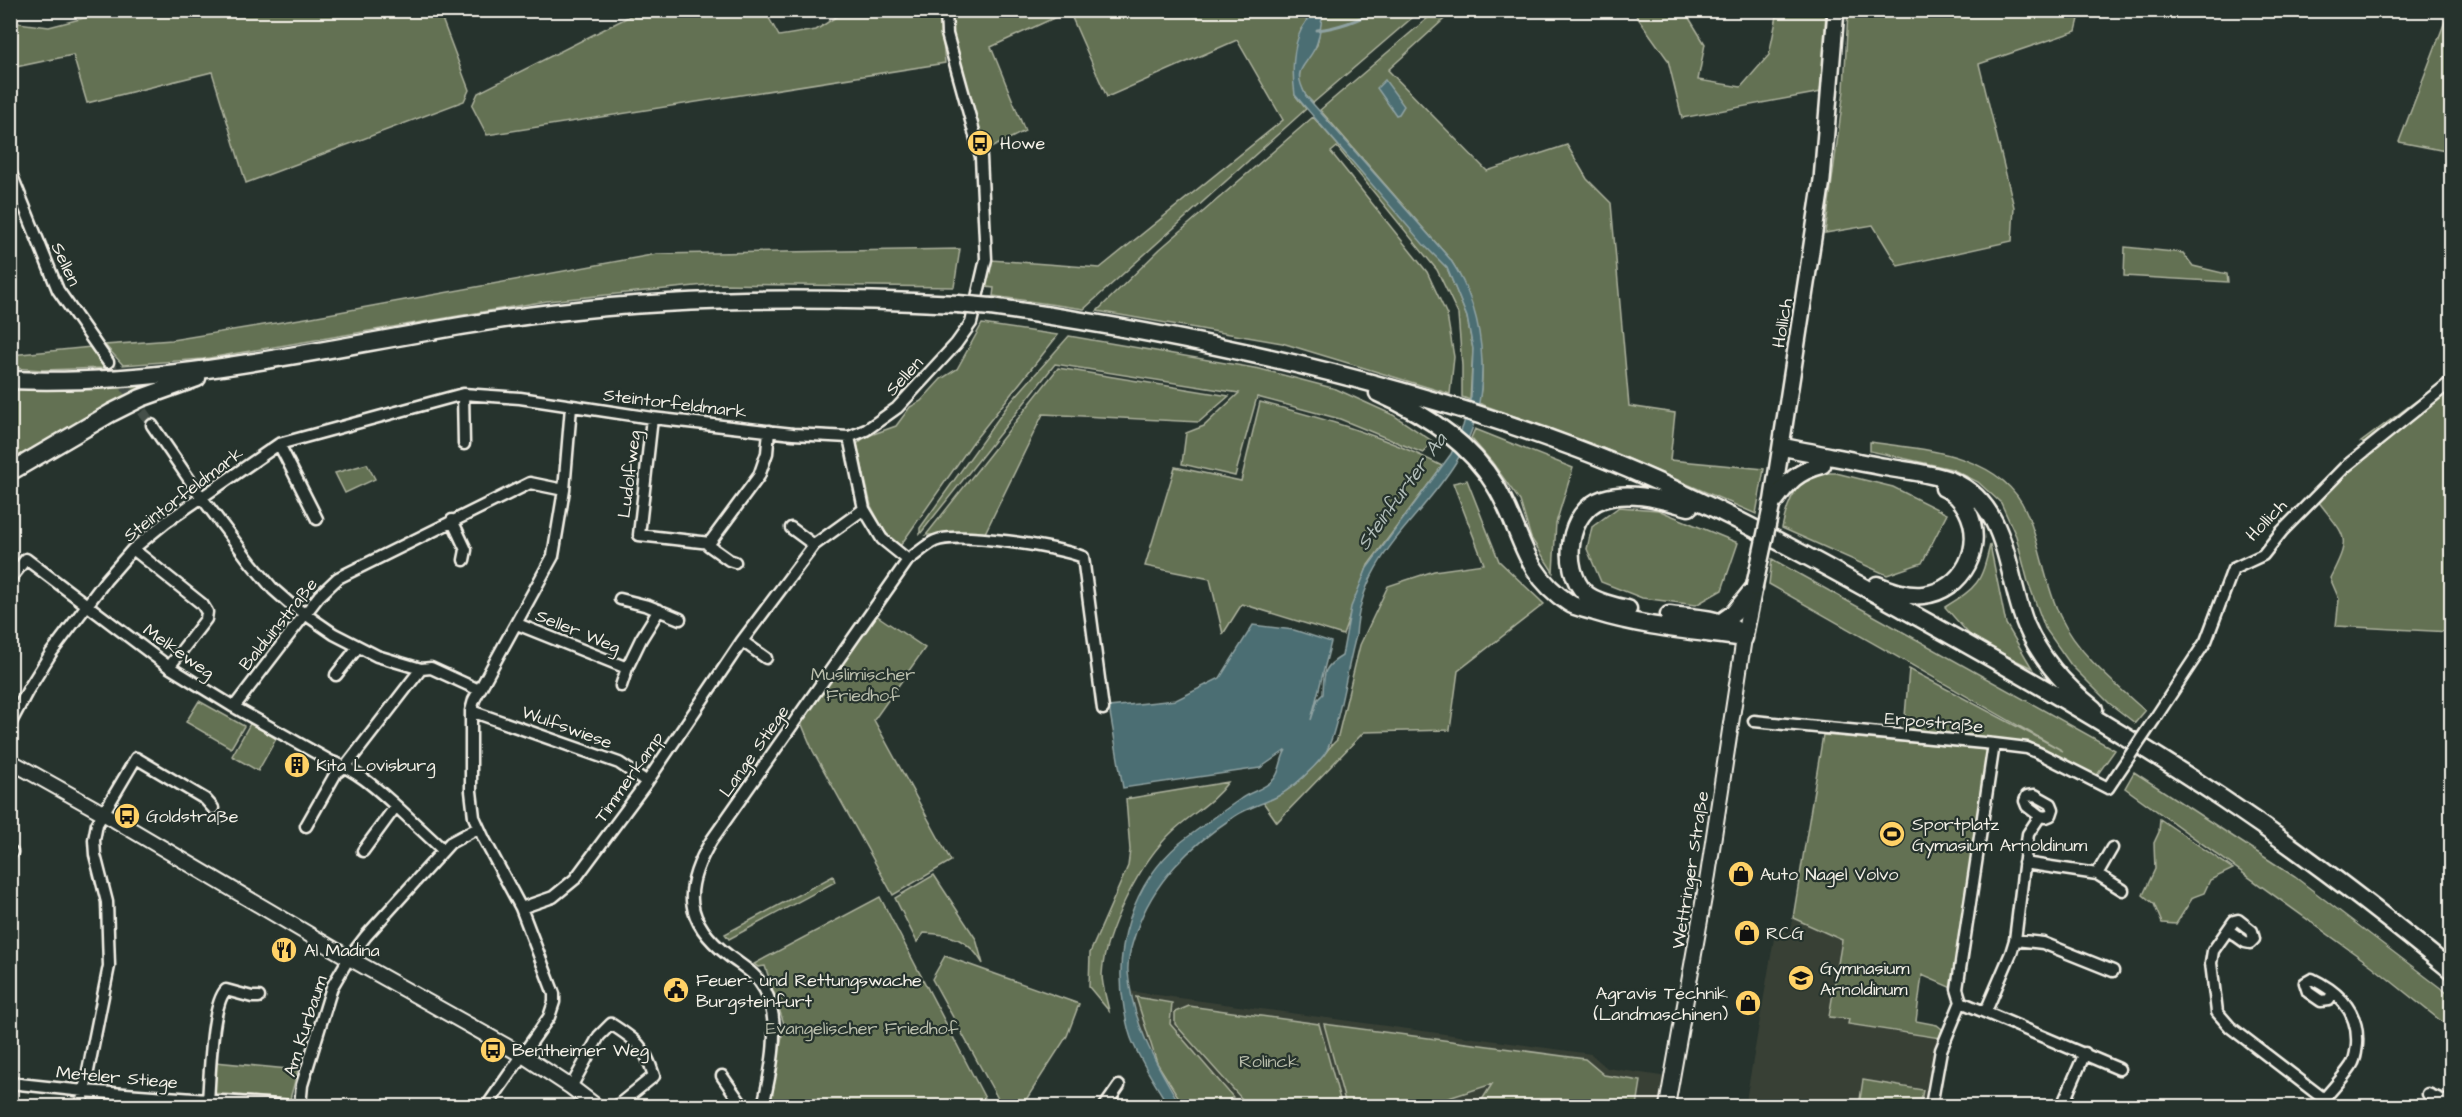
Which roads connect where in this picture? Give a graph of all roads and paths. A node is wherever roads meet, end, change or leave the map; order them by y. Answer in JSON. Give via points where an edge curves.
{"nodes":[{"id":1,"x":946,"y":10,"type":"edge"},
{"id":2,"x":1836,"y":10,"type":"edge"},
{"id":3,"x":10,"y":171,"type":"edge"},
{"id":4,"x":108,"y":362,"type":"tunnel mouth"},
{"id":5,"x":230,"y":366,"type":"junction"},
{"id":6,"x":1322,"y":369,"type":"junction"},
{"id":7,"x":10,"y":380,"type":"edge"},
{"id":8,"x":2451,"y":381,"type":"edge"},
{"id":9,"x":463,"y":394,"type":"junction"},
{"id":10,"x":571,"y":406,"type":"junction"},
{"id":11,"x":652,"y":418,"type":"junction"},
{"id":12,"x":1497,"y":422,"type":"junction"},
{"id":13,"x":152,"y":425,"type":"tunnel mouth"},
{"id":14,"x":769,"y":431,"type":"junction"},
{"id":15,"x":849,"y":437,"type":"junction"},
{"id":16,"x":279,"y":444,"type":"junction"},
{"id":17,"x":464,"y":444,"type":"dead end"},
{"id":18,"x":1782,"y":447,"type":"junction"},
{"id":19,"x":1822,"y":465,"type":"junction"},
{"id":20,"x":10,"y":472,"type":"edge"},
{"id":21,"x":564,"y":490,"type":"junction"},
{"id":22,"x":202,"y":498,"type":"junction"},
{"id":23,"x":1772,"y":504,"type":"junction"},
{"id":24,"x":1689,"y":507,"type":"junction"},
{"id":25,"x":864,"y":509,"type":"junction"},
{"id":26,"x":318,"y":519,"type":"dead end"},
{"id":27,"x":452,"y":520,"type":"junction"},
{"id":28,"x":791,"y":528,"type":"dead end"},
{"id":29,"x":710,"y":543,"type":"junction"},
{"id":30,"x":814,"y":545,"type":"junction"},
{"id":31,"x":133,"y":549,"type":"junction"},
{"id":32,"x":464,"y":560,"type":"dead end"},
{"id":33,"x":908,"y":560,"type":"junction"},
{"id":34,"x":735,"y":562,"type":"dead end"},
{"id":35,"x":1823,"y":564,"type":"junction"},
{"id":36,"x":10,"y":579,"type":"edge"},
{"id":37,"x":1754,"y":588,"type":"junction"},
{"id":38,"x":620,"y":599,"type":"dead end"},
{"id":39,"x":88,"y":605,"type":"junction"},
{"id":40,"x":659,"y":610,"type":"junction"},
{"id":41,"x":305,"y":615,"type":"junction"},
{"id":42,"x":680,"y":619,"type":"dead end"},
{"id":43,"x":1720,"y":623,"type":"junction"},
{"id":44,"x":517,"y":624,"type":"junction"},
{"id":45,"x":1744,"y":638,"type":"junction"},
{"id":46,"x":742,"y":641,"type":"junction"},
{"id":47,"x":358,"y":647,"type":"junction"},
{"id":48,"x":766,"y":658,"type":"dead end"},
{"id":49,"x":169,"y":667,"type":"junction"},
{"id":50,"x":627,"y":668,"type":"junction"},
{"id":51,"x":421,"y":669,"type":"junction"},
{"id":52,"x":336,"y":675,"type":"dead end"},
{"id":53,"x":621,"y":686,"type":"dead end"},
{"id":54,"x":479,"y":690,"type":"junction"},
{"id":55,"x":234,"y":707,"type":"junction"},
{"id":56,"x":1104,"y":710,"type":"dead end"},
{"id":57,"x":471,"y":711,"type":"junction"},
{"id":58,"x":1754,"y":721,"type":"dead end"},
{"id":59,"x":10,"y":724,"type":"edge"},
{"id":60,"x":2129,"y":739,"type":"junction"},
{"id":61,"x":1994,"y":744,"type":"junction"},
{"id":62,"x":10,"y":761,"type":"edge"},
{"id":63,"x":346,"y":766,"type":"junction"},
{"id":64,"x":647,"y":782,"type":"junction"},
{"id":65,"x":396,"y":806,"type":"junction"},
{"id":66,"x":213,"y":808,"type":"dead end"},
{"id":67,"x":103,"y":813,"type":"junction"},
{"id":68,"x":2040,"y":816,"type":"dead end"},
{"id":69,"x":306,"y":826,"type":"dead end"},
{"id":70,"x":478,"y":828,"type":"junction"},
{"id":71,"x":2112,"y":848,"type":"dead end"},
{"id":72,"x":443,"y":850,"type":"junction"},
{"id":73,"x":363,"y":851,"type":"dead end"},
{"id":74,"x":2024,"y":863,"type":"junction"},
{"id":75,"x":2097,"y":874,"type":"junction"},
{"id":76,"x":2123,"y":890,"type":"dead end"},
{"id":77,"x":521,"y":908,"type":"junction"},
{"id":78,"x":2228,"y":930,"type":"dead end"},
{"id":79,"x":2015,"y":940,"type":"junction"},
{"id":80,"x":349,"y":958,"type":"junction"},
{"id":81,"x":2113,"y":971,"type":"dead end"},
{"id":82,"x":2451,"y":971,"type":"edge"},
{"id":83,"x":2451,"y":980,"type":"edge"},
{"id":84,"x":2333,"y":993,"type":"dead end"},
{"id":85,"x":259,"y":997,"type":"dead end"},
{"id":86,"x":1961,"y":1002,"type":"junction"},
{"id":87,"x":1986,"y":1011,"type":"junction"},
{"id":88,"x":2085,"y":1053,"type":"junction"},
{"id":89,"x":524,"y":1056,"type":"junction"},
{"id":90,"x":2120,"y":1069,"type":"dead end"},
{"id":91,"x":722,"y":1076,"type":"dead end"},
{"id":92,"x":10,"y":1083,"type":"edge"},
{"id":93,"x":1119,"y":1086,"type":"dead end"},
{"id":94,"x":571,"y":1087,"type":"junction"},
{"id":95,"x":84,"y":1091,"type":"junction"},
{"id":96,"x":2428,"y":1094,"type":"dead end"},
{"id":97,"x":208,"y":1101,"type":"junction"},
{"id":98,"x":2322,"y":1103,"type":"edge"},
{"id":99,"x":222,"y":1104,"type":"edge"},
{"id":100,"x":2451,"y":1104,"type":"edge"},
{"id":101,"x":81,"y":1107,"type":"edge"},
{"id":102,"x":292,"y":1107,"type":"edge"},
{"id":103,"x":300,"y":1107,"type":"edge"},
{"id":104,"x":487,"y":1107,"type":"edge"},
{"id":105,"x":596,"y":1107,"type":"edge"},
{"id":106,"x":617,"y":1107,"type":"edge"},
{"id":107,"x":743,"y":1107,"type":"edge"},
{"id":108,"x":763,"y":1107,"type":"edge"},
{"id":109,"x":1106,"y":1107,"type":"edge"},
{"id":110,"x":1667,"y":1107,"type":"edge"},
{"id":111,"x":1931,"y":1107,"type":"edge"},
{"id":112,"x":2062,"y":1107,"type":"edge"}],
"edges":[{"from":1,"to":15,"type":"street","name":"Sellen","via":[[947,34],[981,157],[986,259],[971,323],[956,344],[897,408]]},
{"from":2,"to":18,"type":"main road","name":"Hollich","via":[[1822,180]]},
{"from":3,"to":4,"type":"street","name":"Sellen","via":[[58,290]]},
{"from":5,"to":6,"type":"highway","bridge":true,"via":[[485,322],[627,305],[797,298],[991,307],[1098,323]]},
{"from":5,"to":7,"type":"highway","via":[[125,378]]},
{"from":5,"to":20,"type":"highway","via":[[129,404]]},
{"from":6,"to":12,"type":"highway"},
{"from":6,"to":45,"type":"highway","via":[[1429,419],[1458,442],[1484,468],[1532,566],[1546,586],[1571,605],[1615,618]]},
{"from":8,"to":61,"type":"street","name":"Hollich","bridge":true,"via":[[2345,468],[2263,555],[2233,569],[2206,640],[2108,788],[2041,753]]},
{"from":9,"to":10,"type":"street","name":"Steintorfeldmark"},
{"from":9,"to":16,"type":"street","name":"Steintorfeldmark"},
{"from":9,"to":17,"type":"street"},
{"from":10,"to":11,"type":"street","name":"Steintorfeldmark"},
{"from":10,"to":21,"type":"street"},
{"from":11,"to":14,"type":"street","name":"Steintorfeldmark"},
{"from":11,"to":29,"type":"street","name":"Ludolfweg","via":[[639,535]]},
{"from":12,"to":24,"type":"highway"},
{"from":12,"to":35,"type":"highway","via":[[1581,450],[1666,486]]},
{"from":13,"to":22,"type":"street"},
{"from":14,"to":15,"type":"street","name":"Steintorfeldmark"},
{"from":14,"to":29,"type":"street","via":[[759,476]]},
{"from":15,"to":25,"type":"street"},
{"from":16,"to":22,"type":"street","name":"Steintorfeldmark"},
{"from":16,"to":26,"type":"street"},
{"from":18,"to":19,"type":"highway","via":[[1795,458]]},
{"from":18,"to":23,"type":"main road","name":"Hollich"},
{"from":18,"to":60,"type":"highway","via":[[1929,474],[1972,494],[1995,520],[2026,626],[2039,651],[2069,687]]},
{"from":19,"to":23,"type":"highway","via":[[1804,470],[1791,480]]},
{"from":19,"to":35,"type":"highway","via":[[1949,489],[1969,514],[1975,543],[1970,561],[1959,577],[1924,595],[1893,591]]},
{"from":21,"to":27,"type":"street","name":"Balduinstraße","via":[[530,483]]},
{"from":21,"to":44,"type":"street","name":"Seller Weg","via":[[555,548]]},
{"from":22,"to":31,"type":"street","name":"Steintorfeldmark"},
{"from":22,"to":41,"type":"street","via":[[264,579]]},
{"from":23,"to":37,"type":"main road","name":"Hollich","bridge":true},
{"from":24,"to":43,"type":"highway","via":[[1624,495],[1601,499],[1586,511],[1573,530],[1573,573],[1586,594],[1615,607]]},
{"from":24,"to":83,"type":"highway","via":[[1822,573],[2112,737],[2295,862]]},
{"from":25,"to":30,"type":"street","name":"Timmerkamp"},
{"from":25,"to":33,"type":"street","via":[[882,539]]},
{"from":27,"to":32,"type":"street","via":[[466,550]]},
{"from":27,"to":41,"type":"street","name":"Balduinstraße","via":[[339,578]]},
{"from":28,"to":30,"type":"street"},
{"from":29,"to":34,"type":"street"},
{"from":30,"to":46,"type":"street","name":"Timmerkamp"},
{"from":31,"to":39,"type":"street","name":"Steintorfeldmark"},
{"from":31,"to":49,"type":"street","via":[[207,612],[206,619]]},
{"from":33,"to":56,"type":"street","name":"Lange Stiege","via":[[936,540],[956,539],[1008,542],[1083,557]]},
{"from":33,"to":108,"type":"street","name":"Lange Stiege","via":[[711,841],[691,886],[691,898],[703,931],[714,945],[751,971],[770,1003],[773,1047]]},
{"from":35,"to":60,"type":"highway"},
{"from":36,"to":39,"type":"street","name":"Melkeweg","via":[[26,559]]},
{"from":37,"to":43,"type":"highway","via":[[1739,608]]},
{"from":37,"to":45,"type":"main road","name":"Hollich"},
{"from":38,"to":40,"type":"street"},
{"from":39,"to":49,"type":"street","name":"Melkeweg"},
{"from":39,"to":59,"type":"street","name":"Steintorfeldmark","via":[[51,653]]},
{"from":40,"to":42,"type":"street"},
{"from":40,"to":50,"type":"street","name":"Seller Weg"},
{"from":41,"to":47,"type":"street"},
{"from":41,"to":55,"type":"street","name":"Balduinstraße"},
{"from":43,"to":45,"type":"highway","via":[[1735,628]]},
{"from":44,"to":50,"type":"street","name":"Seller Weg"},
{"from":44,"to":54,"type":"street","name":"Seller Weg"},
{"from":45,"to":110,"type":"main road","name":"Wettringer Straße"},
{"from":46,"to":48,"type":"street"},
{"from":46,"to":64,"type":"street","name":"Timmerkamp"},
{"from":47,"to":51,"type":"street"},
{"from":47,"to":52,"type":"street"},
{"from":49,"to":55,"type":"street","name":"Melkeweg"},
{"from":50,"to":53,"type":"street","name":"Seller Weg"},
{"from":51,"to":54,"type":"street","via":[[431,668]]},
{"from":51,"to":63,"type":"street"},
{"from":54,"to":57,"type":"street"},
{"from":55,"to":63,"type":"street","name":"Melkeweg"},
{"from":57,"to":64,"type":"street","name":"Wulfswiese","via":[[619,763]]},
{"from":57,"to":70,"type":"street","via":[[471,791]]},
{"from":58,"to":61,"type":"street","name":"Erpostraße"},
{"from":60,"to":82,"type":"highway","via":[[2300,853]]},
{"from":61,"to":86,"type":"street","name":"Erpostraße","via":[[1957,989]]},
{"from":62,"to":67,"type":"main road"},
{"from":63,"to":65,"type":"street","name":"Melkeweg"},
{"from":63,"to":69,"type":"street","via":[[336,773]]},
{"from":64,"to":77,"type":"street","name":"Timmerkamp","via":[[575,879],[553,897]]},
{"from":65,"to":72,"type":"street"},
{"from":65,"to":73,"type":"street"},
{"from":66,"to":67,"type":"street","via":[[205,798],[136,758]]},
{"from":67,"to":80,"type":"main road"},
{"from":67,"to":95,"type":"street","via":[[94,840],[107,902],[109,966]]},
{"from":68,"to":74,"type":"street","via":[[2028,834]]},
{"from":70,"to":72,"type":"street","name":"Am Kurbaum"},
{"from":70,"to":77,"type":"street"},
{"from":71,"to":75,"type":"street"},
{"from":72,"to":80,"type":"street","name":"Am Kurbaum"},
{"from":74,"to":75,"type":"street"},
{"from":74,"to":79,"type":"street"},
{"from":75,"to":76,"type":"street"},
{"from":77,"to":89,"type":"street","via":[[554,1002]]},
{"from":78,"to":98,"type":"street","via":[[2211,957],[2217,1012]]},
{"from":79,"to":81,"type":"street","via":[[2043,943]]},
{"from":79,"to":87,"type":"street"},
{"from":80,"to":89,"type":"main road"},
{"from":80,"to":103,"type":"street","name":"Am Kurbaum","via":[[332,987],[302,1085]]},
{"from":84,"to":98,"type":"street","via":[[2348,1005],[2357,1025],[2357,1047],[2352,1065]]},
{"from":85,"to":97,"type":"street","via":[[226,990],[220,995]]},
{"from":86,"to":87,"type":"street"},
{"from":86,"to":111,"type":"street","name":"Erpostraße","via":[[1941,1050]]},
{"from":87,"to":88,"type":"street"},
{"from":88,"to":90,"type":"street"},
{"from":88,"to":112,"type":"street"},
{"from":89,"to":94,"type":"main road"},
{"from":89,"to":104,"type":"street"},
{"from":91,"to":107,"type":"street"},
{"from":92,"to":95,"type":"street","name":"Meteler Stiege"},
{"from":93,"to":109,"type":"street"},
{"from":94,"to":105,"type":"main road"},
{"from":94,"to":106,"type":"street","via":[[599,1036],[611,1024],[636,1040],[654,1076]]},
{"from":95,"to":97,"type":"street","name":"Meteler Stiege"},
{"from":95,"to":101,"type":"street"},
{"from":96,"to":100,"type":"street"},
{"from":97,"to":99,"type":"street","name":"Meteler Stiege"},
{"from":99,"to":102,"type":"street","name":"Meteler Stiege"}]}
